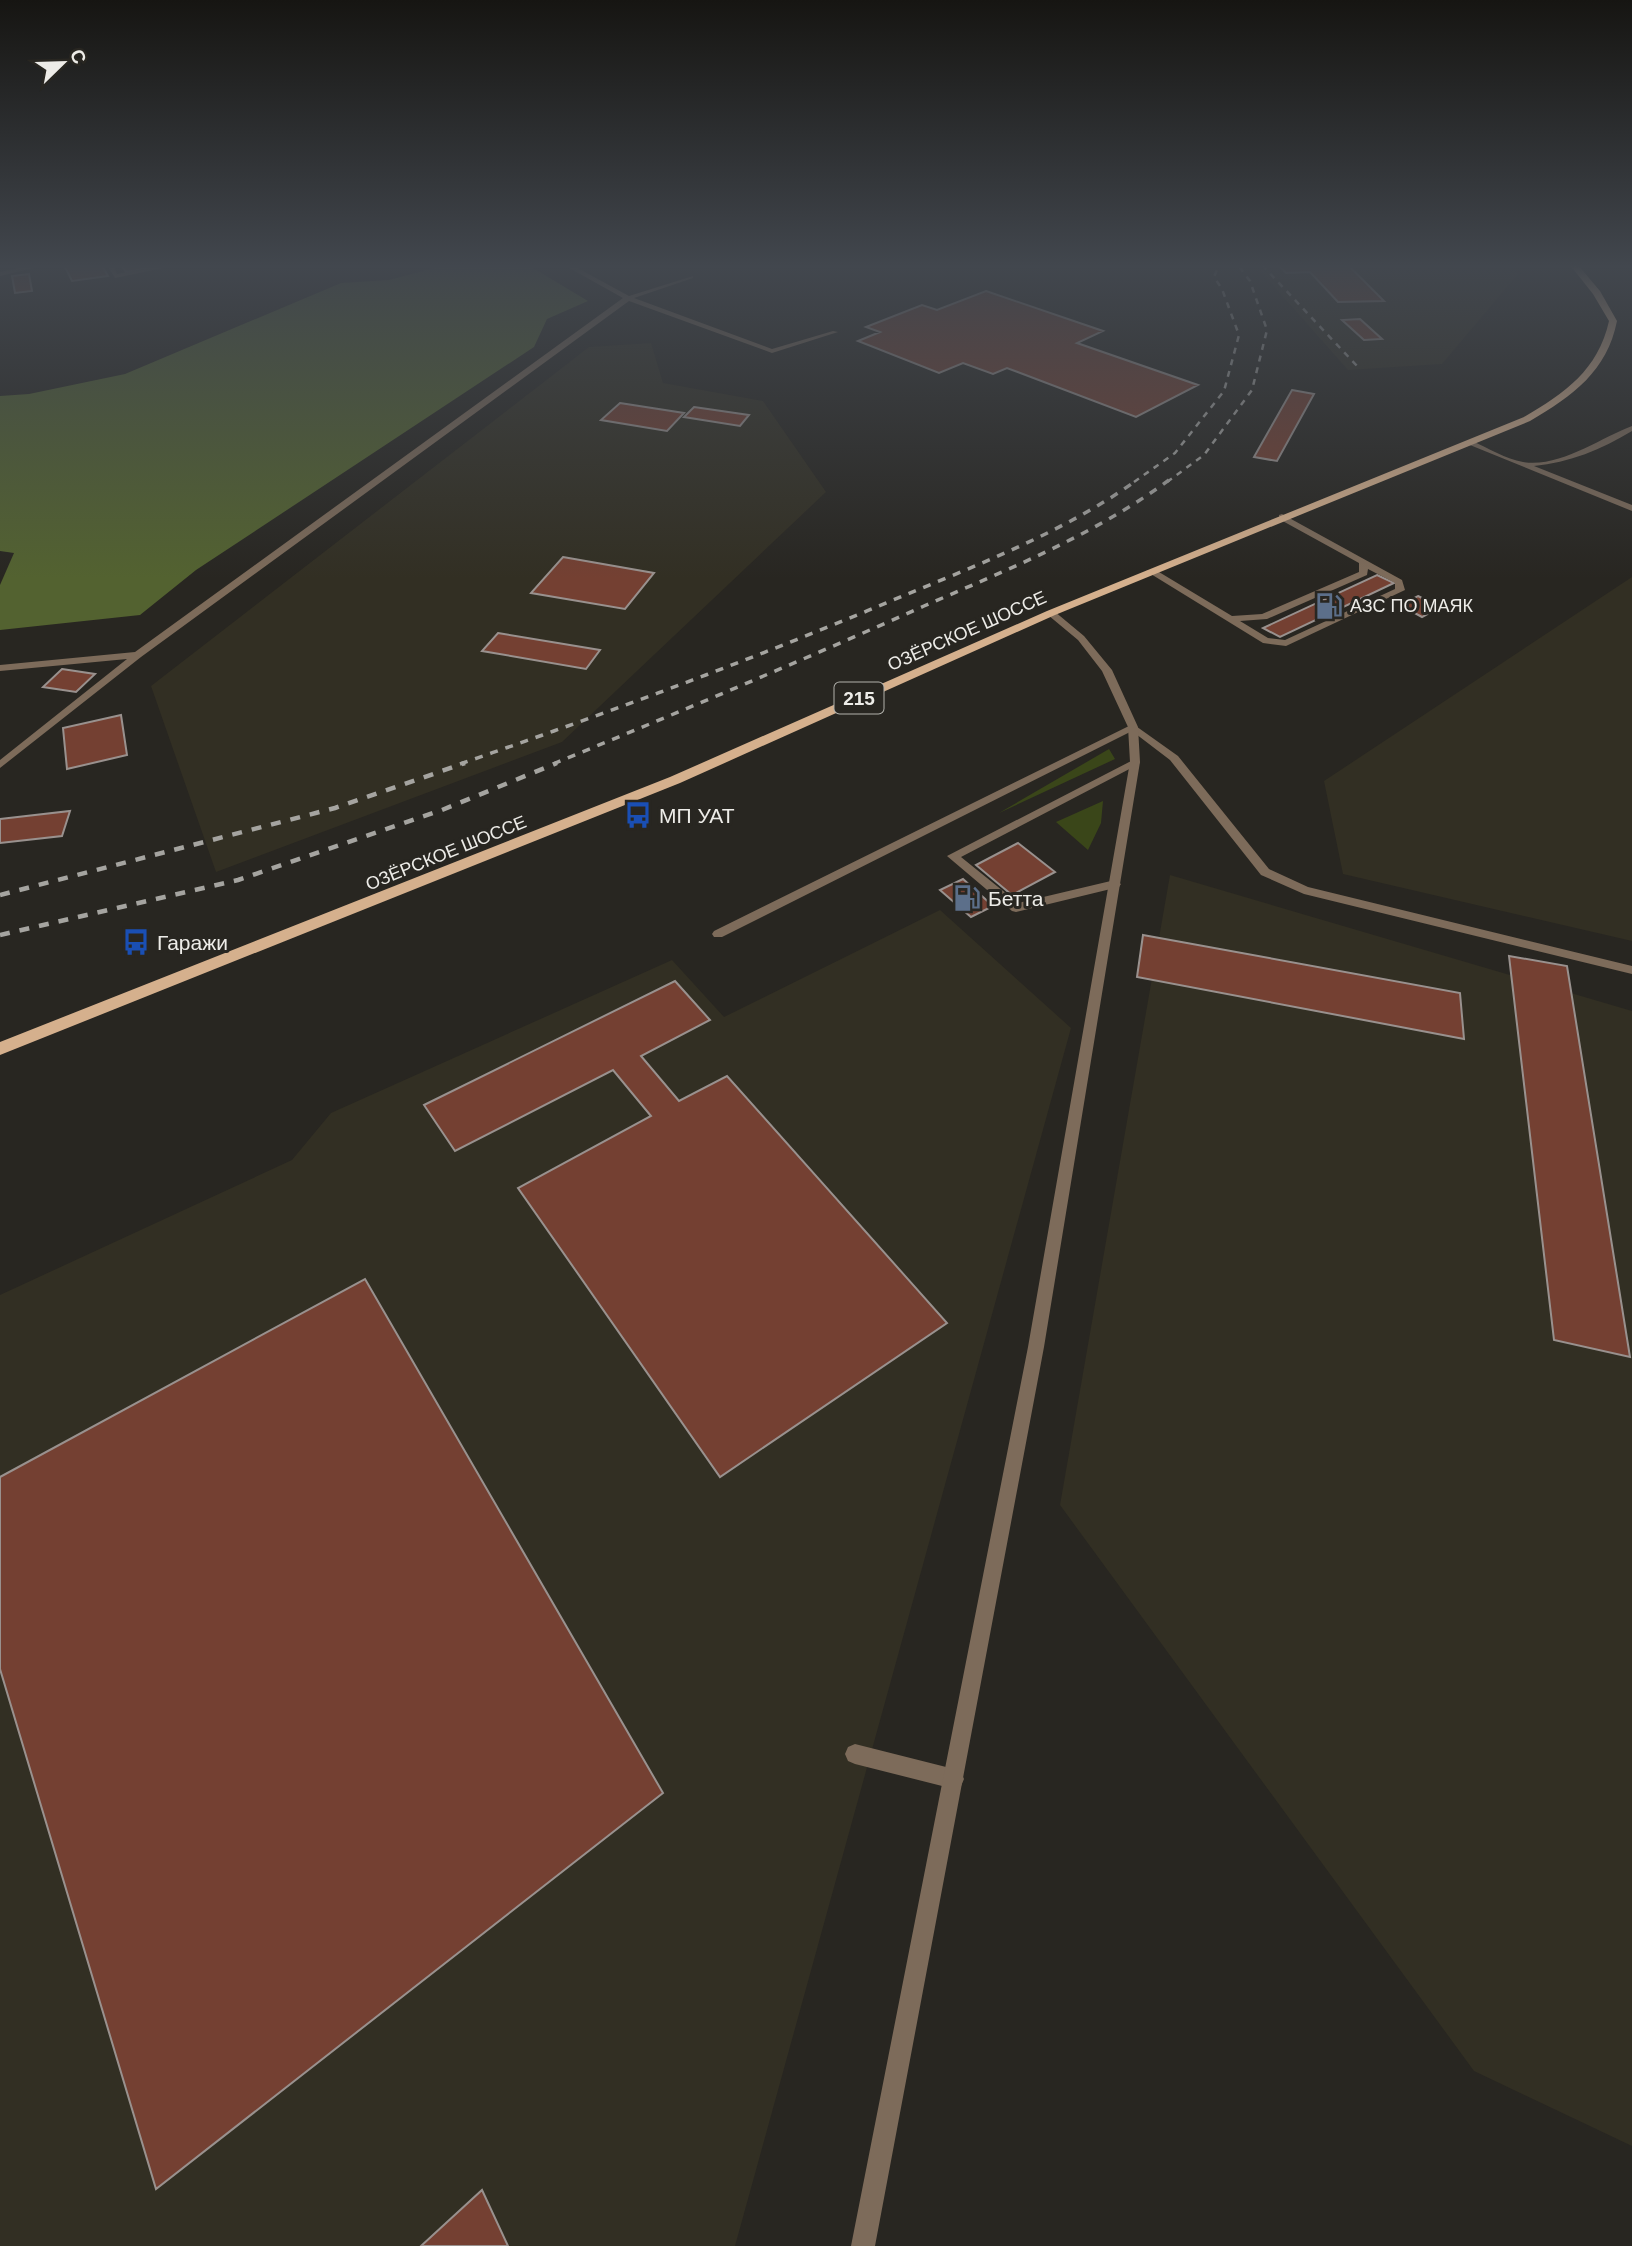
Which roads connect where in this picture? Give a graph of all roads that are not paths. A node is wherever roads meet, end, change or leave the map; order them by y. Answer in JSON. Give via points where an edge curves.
{"nodes":[{"id":1,"x":529,"y":370,"type":"edge"},
{"id":2,"x":1588,"y":370,"type":"edge"},
{"id":3,"x":1632,"y":428,"type":"edge"},
{"id":4,"x":1469,"y":443,"type":"junction"},
{"id":5,"x":1518,"y":465,"type":"junction"},
{"id":6,"x":1632,"y":508,"type":"edge"},
{"id":7,"x":1282,"y":517,"type":"junction"},
{"id":8,"x":1363,"y":562,"type":"junction"},
{"id":9,"x":1151,"y":571,"type":"junction"},
{"id":10,"x":1051,"y":613,"type":"junction"},
{"id":11,"x":1229,"y":619,"type":"junction"},
{"id":12,"x":138,"y":655,"type":"junction"},
{"id":13,"x":0,"y":668,"type":"edge"},
{"id":14,"x":1133,"y":727,"type":"junction"},
{"id":15,"x":1135,"y":762,"type":"junction"},
{"id":16,"x":0,"y":765,"type":"edge"},
{"id":17,"x":1115,"y":884,"type":"junction"},
{"id":18,"x":718,"y":934,"type":"dead end"},
{"id":19,"x":1632,"y":970,"type":"edge"},
{"id":20,"x":0,"y":1049,"type":"edge"},
{"id":21,"x":855,"y":1754,"type":"dead end"},
{"id":22,"x":954,"y":1779,"type":"junction"},
{"id":23,"x":863,"y":2246,"type":"edge"}],
"edges":[{"from":1,"to":12,"type":"street"},
{"from":2,"to":4,"type":"main road","name":"ОЗЁРСКОЕ ШОССЕ","number":"215","via":[[1553,404]]},
{"from":3,"to":5,"type":"street","via":[[1584,453]]},
{"from":4,"to":5,"type":"street"},
{"from":4,"to":7,"type":"main road","name":"ОЗЁРСКОЕ ШОССЕ","number":"215"},
{"from":5,"to":6,"type":"street"},
{"from":7,"to":8,"type":"street"},
{"from":7,"to":9,"type":"main road","name":"ОЗЁРСКОЕ ШОССЕ","number":"215"},
{"from":8,"to":11,"type":"street","via":[[1364,573],[1264,617]]},
{"from":8,"to":11,"type":"street","via":[[1399,582],[1400,590],[1286,643],[1266,641]]},
{"from":9,"to":10,"type":"main road","name":"ОЗЁРСКОЕ ШОССЕ","number":"215"},
{"from":9,"to":11,"type":"street"},
{"from":10,"to":14,"type":"street","via":[[1081,638],[1107,670]]},
{"from":10,"to":20,"type":"main road","name":"ОЗЁРСКОЕ ШОССЕ","number":"215","via":[[675,780]]},
{"from":12,"to":13,"type":"street"},
{"from":12,"to":16,"type":"street"},
{"from":14,"to":15,"type":"street"},
{"from":14,"to":18,"type":"street"},
{"from":14,"to":19,"type":"street","via":[[1174,758],[1265,872],[1304,890]]},
{"from":15,"to":17,"type":"street"},
{"from":15,"to":17,"type":"street","via":[[953,856],[1016,908]]},
{"from":17,"to":22,"type":"street","via":[[1038,1334]]},
{"from":21,"to":22,"type":"street"},
{"from":22,"to":23,"type":"street"}]}
